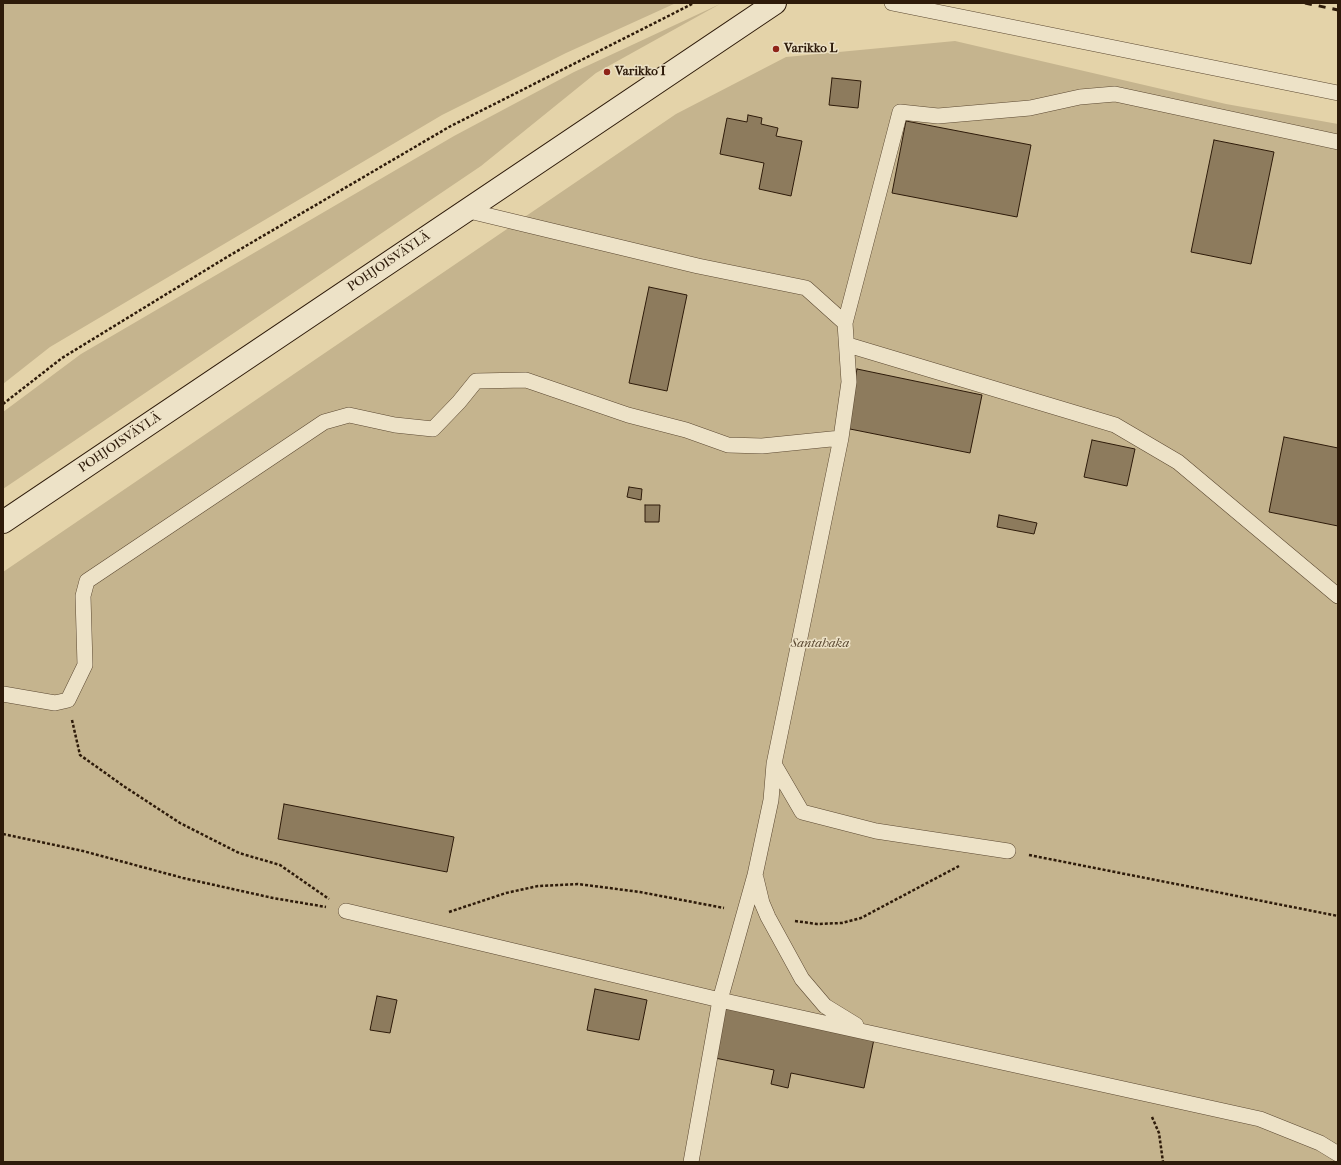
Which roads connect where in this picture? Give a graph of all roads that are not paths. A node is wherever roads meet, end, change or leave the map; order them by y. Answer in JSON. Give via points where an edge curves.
{"nodes":[{"id":1,"x":775,"y":3,"type":"edge"},
{"id":2,"x":892,"y":3,"type":"edge"},
{"id":3,"x":1338,"y":93,"type":"edge"},
{"id":4,"x":1338,"y":142,"type":"edge"},
{"id":5,"x":465,"y":210,"type":"junction"},
{"id":6,"x":845,"y":323,"type":"junction"},
{"id":7,"x":848,"y":345,"type":"junction"},
{"id":8,"x":841,"y":438,"type":"junction"},
{"id":9,"x":3,"y":522,"type":"edge"},
{"id":10,"x":1338,"y":596,"type":"edge"},
{"id":11,"x":3,"y":694,"type":"edge"},
{"id":12,"x":774,"y":764,"type":"junction"},
{"id":13,"x":1008,"y":851,"type":"road end"},
{"id":14,"x":755,"y":875,"type":"junction"},
{"id":15,"x":346,"y":911,"type":"road end"},
{"id":16,"x":720,"y":1000,"type":"junction"},
{"id":17,"x":877,"y":1034,"type":"junction"},
{"id":18,"x":1338,"y":1154,"type":"edge"},
{"id":19,"x":690,"y":1162,"type":"edge"}],
"edges":[{"from":1,"to":5,"type":"main road","name":"POHJOISVÄYLÄ"},
{"from":2,"to":3,"type":"lane"},
{"from":4,"to":6,"type":"lane","via":[[1115,94],[1080,97],[1030,108],[938,116],[900,112]]},
{"from":5,"to":6,"type":"lane","via":[[698,266],[806,288]]},
{"from":5,"to":9,"type":"main road","name":"POHJOISVÄYLÄ"},
{"from":6,"to":7,"type":"lane"},
{"from":7,"to":8,"type":"lane","via":[[849,382]]},
{"from":7,"to":10,"type":"lane","via":[[1115,425],[1178,462]]},
{"from":8,"to":11,"type":"lane","via":[[762,446],[728,445],[686,430],[628,415],[526,380],[476,381],[433,429],[349,415],[324,422],[87,581],[83,596],[85,665],[68,700],[56,703]]},
{"from":8,"to":12,"type":"lane"},
{"from":12,"to":13,"type":"lane","via":[[802,812],[876,831]]},
{"from":12,"to":14,"type":"lane","via":[[771,800]]},
{"from":14,"to":16,"type":"lane"},
{"from":14,"to":17,"type":"lane","via":[[768,917],[815,996],[840,1017]]},
{"from":15,"to":16,"type":"lane"},
{"from":16,"to":17,"type":"lane"},
{"from":16,"to":19,"type":"lane"},
{"from":17,"to":18,"type":"lane","via":[[1260,1118],[1320,1143]]}]}
